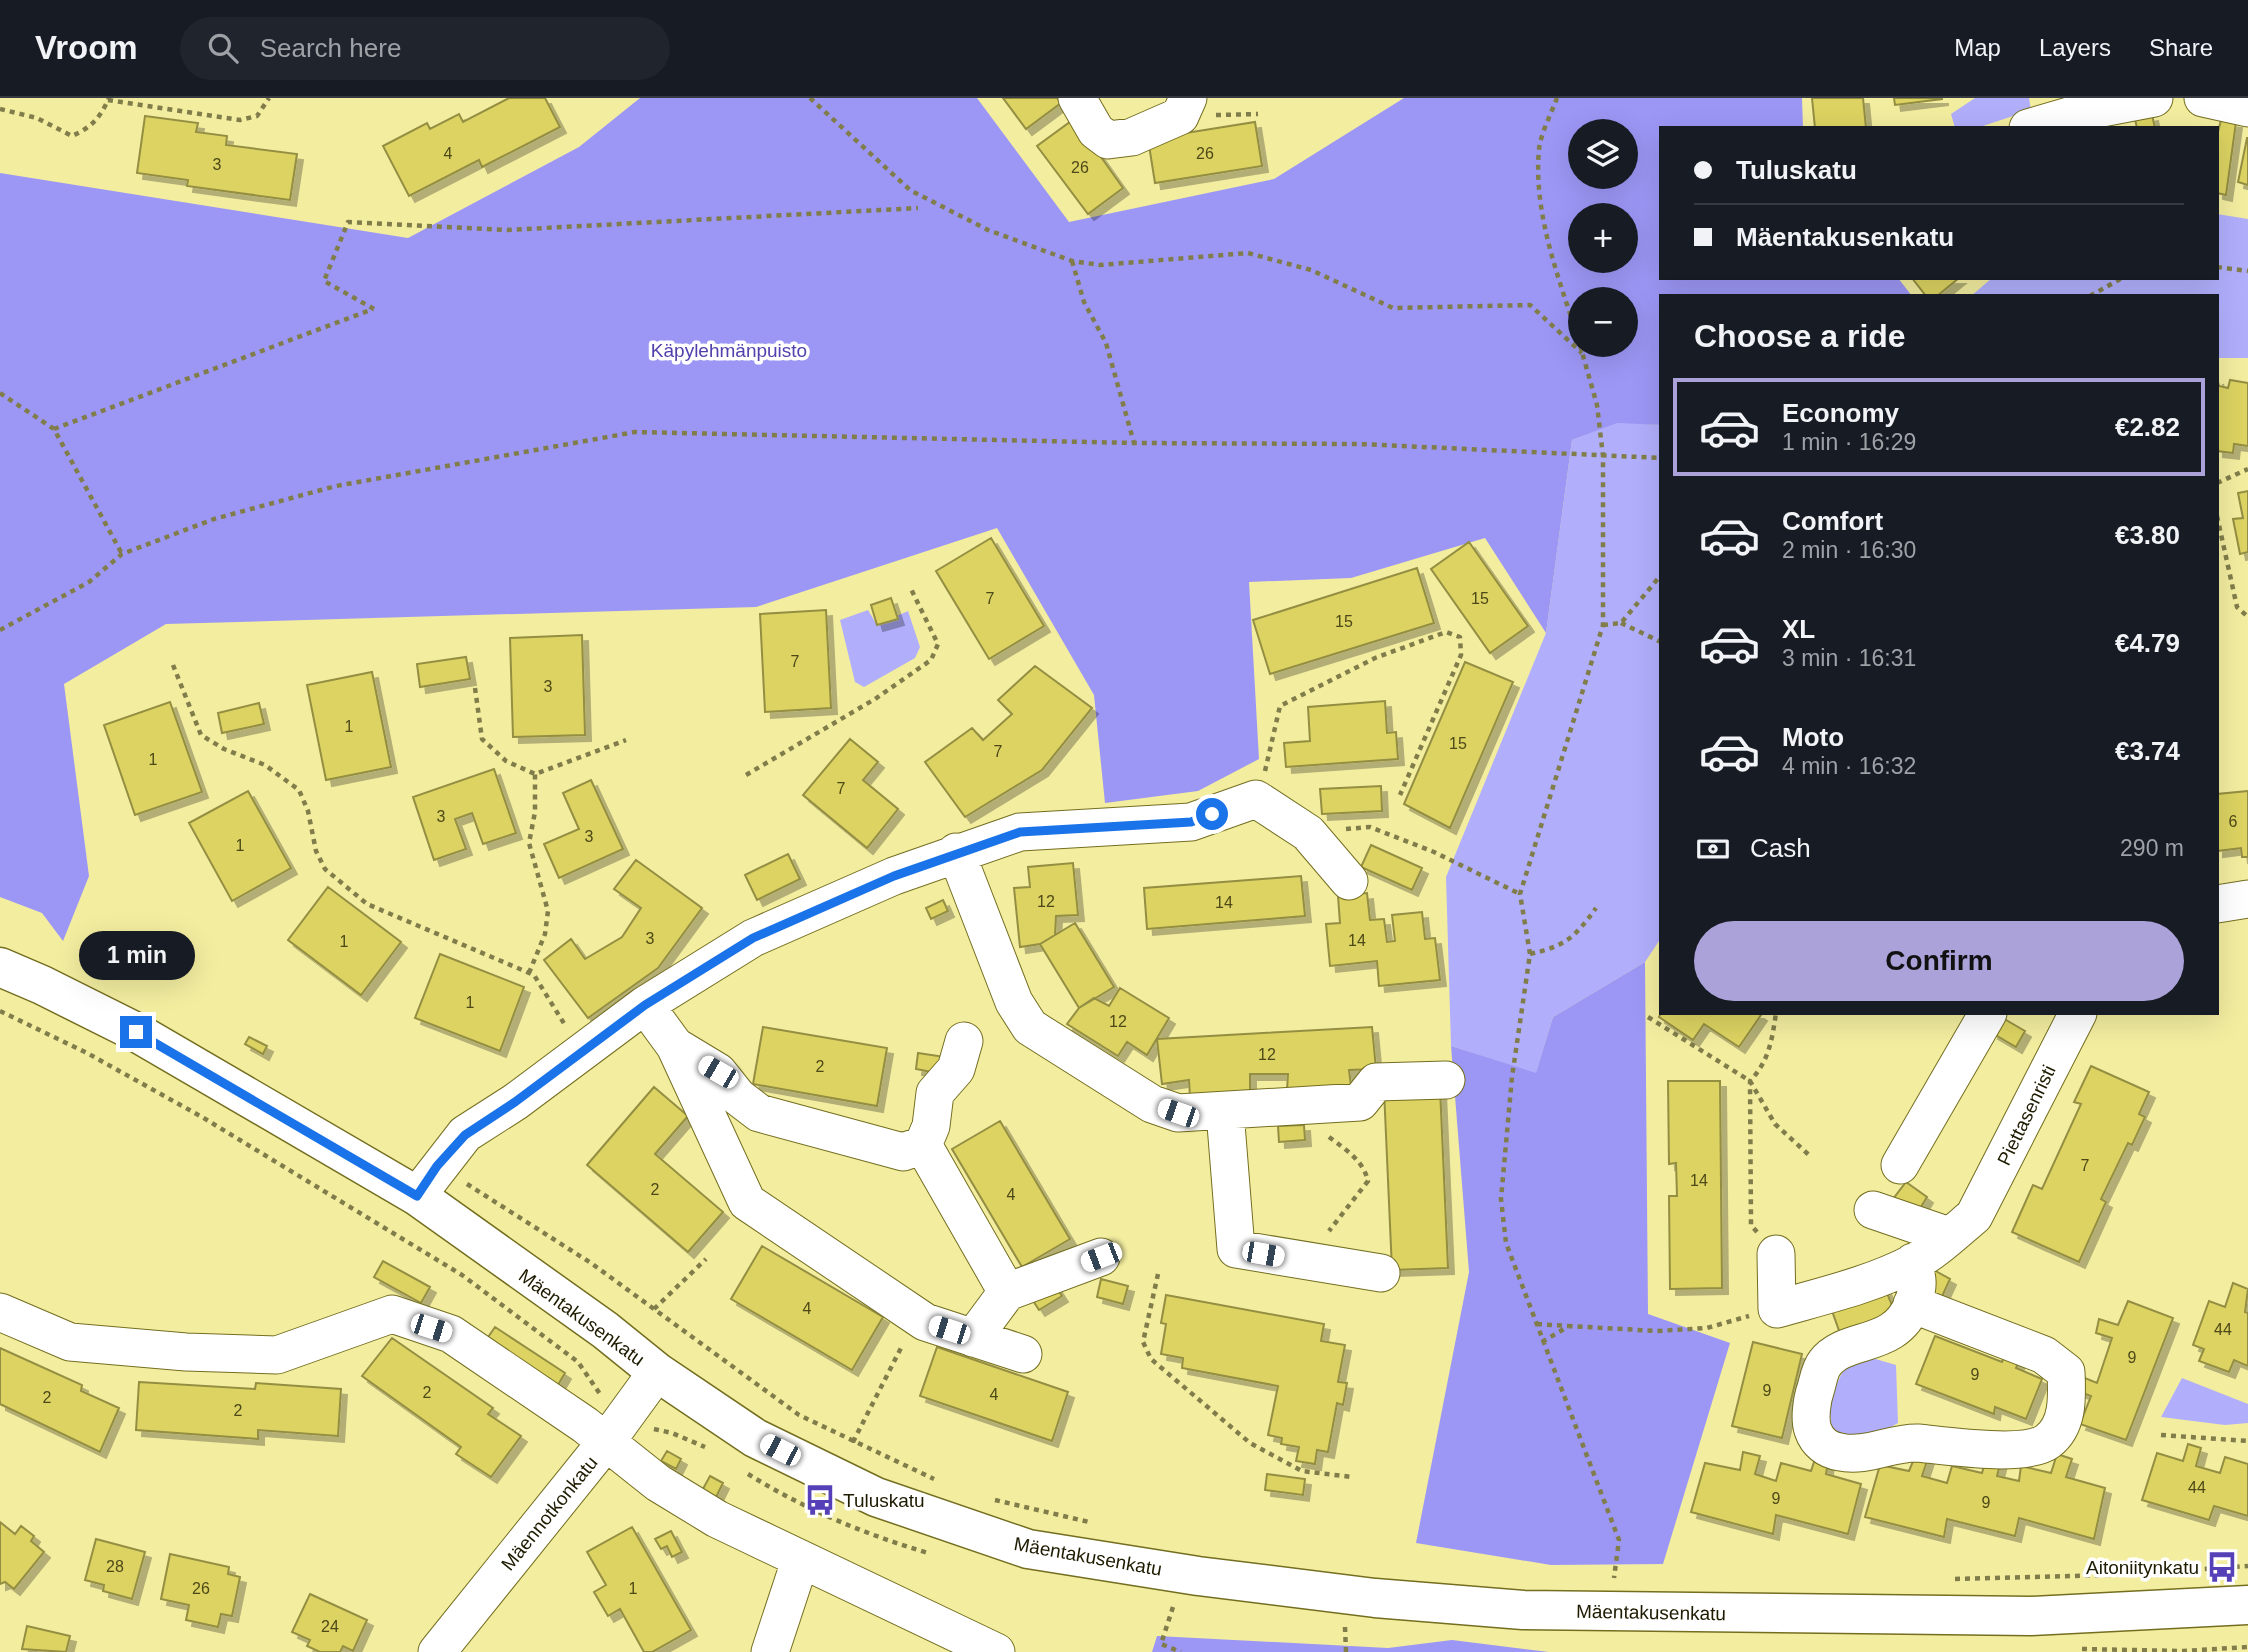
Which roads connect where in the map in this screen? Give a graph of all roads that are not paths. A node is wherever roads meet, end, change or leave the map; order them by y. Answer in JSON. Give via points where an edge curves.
{"nodes":[{"id":1,"x":1077,"y":98,"type":"edge"},
{"id":2,"x":2154,"y":98,"type":"edge"},
{"id":3,"x":2203,"y":98,"type":"edge"},
{"id":4,"x":1184,"y":107,"type":"edge"},
{"id":5,"x":2248,"y":108,"type":"edge"},
{"id":6,"x":2035,"y":126,"type":"edge"},
{"id":7,"x":956,"y":852,"type":"junction"},
{"id":8,"x":1349,"y":881,"type":"dead end"},
{"id":9,"x":2248,"y":899,"type":"edge"},
{"id":10,"x":2219,"y":904,"type":"edge"},
{"id":11,"x":0,"y":967,"type":"edge"},
{"id":12,"x":645,"y":1005,"type":"junction"},
{"id":13,"x":1987,"y":1015,"type":"edge"},
{"id":14,"x":2077,"y":1015,"type":"edge"},
{"id":15,"x":964,"y":1041,"type":"dead end"},
{"id":16,"x":675,"y":1046,"type":"junction"},
{"id":17,"x":1446,"y":1080,"type":"dead end"},
{"id":18,"x":1225,"y":1112,"type":"junction"},
{"id":19,"x":923,"y":1145,"type":"junction"},
{"id":20,"x":1900,"y":1165,"type":"dead end"},
{"id":21,"x":441,"y":1179,"type":"junction"},
{"id":22,"x":1873,"y":1210,"type":"dead end"},
{"id":23,"x":1961,"y":1226,"type":"junction"},
{"id":24,"x":1776,"y":1254,"type":"road end"},
{"id":25,"x":1101,"y":1257,"type":"dead end"},
{"id":26,"x":1913,"y":1262,"type":"junction"},
{"id":27,"x":1381,"y":1273,"type":"dead end"},
{"id":28,"x":1007,"y":1292,"type":"junction"},
{"id":29,"x":1913,"y":1304,"type":"junction"},
{"id":30,"x":0,"y":1311,"type":"edge"},
{"id":31,"x":973,"y":1338,"type":"junction"},
{"id":32,"x":1023,"y":1354,"type":"dead end"},
{"id":33,"x":657,"y":1372,"type":"junction"},
{"id":34,"x":606,"y":1442,"type":"junction"},
{"id":35,"x":800,"y":1561,"type":"junction"},
{"id":36,"x":2248,"y":1605,"type":"edge"},
{"id":37,"x":438,"y":1652,"type":"edge"},
{"id":38,"x":770,"y":1652,"type":"edge"},
{"id":39,"x":996,"y":1652,"type":"edge"}],
"edges":[{"from":1,"to":4,"type":"street","via":[[1096,131],[1108,140],[1132,137]]},
{"from":2,"to":6,"type":"street"},
{"from":3,"to":5,"type":"street"},
{"from":7,"to":8,"type":"street","via":[[1020,832],[1191,822],[1256,799],[1308,833]]},
{"from":7,"to":12,"type":"street","via":[[753,938]]},
{"from":7,"to":18,"type":"street","via":[[1014,1002],[1030,1027],[1152,1104],[1178,1113]]},
{"from":9,"to":10,"type":"street"},
{"from":11,"to":21,"type":"main road","name":"Mäentakusenkatu"},
{"from":12,"to":16,"type":"street"},
{"from":12,"to":21,"type":"street","via":[[465,1135]]},
{"from":13,"to":20,"type":"street"},
{"from":14,"to":23,"type":"street","name":"Piettasenristi"},
{"from":15,"to":19,"type":"street","via":[[956,1069],[935,1093],[931,1126]]},
{"from":16,"to":19,"type":"street","via":[[718,1072],[738,1097],[759,1112],[903,1152]]},
{"from":16,"to":31,"type":"street","via":[[747,1202],[925,1322]]},
{"from":17,"to":18,"type":"street","via":[[1376,1082],[1360,1102]]},
{"from":18,"to":27,"type":"street","via":[[1236,1249]]},
{"from":19,"to":28,"type":"street"},
{"from":21,"to":33,"type":"main road","name":"Mäentakusenkatu"},
{"from":22,"to":23,"type":"street"},
{"from":23,"to":26,"type":"street"},
{"from":24,"to":26,"type":"street","via":[[1777,1309]]},
{"from":25,"to":28,"type":"street"},
{"from":26,"to":29,"type":"street","via":[[1920,1284]]},
{"from":28,"to":31,"type":"street"},
{"from":29,"to":29,"type":"street","via":[[2044,1355],[2066,1372],[2062,1426],[2047,1442],[2023,1450],[1904,1443],[1841,1453],[1823,1446],[1812,1429],[1813,1398],[1825,1363],[1890,1332],[1907,1318]]},
{"from":30,"to":34,"type":"street","via":[[70,1342],[278,1354],[392,1314],[451,1334]]},
{"from":31,"to":32,"type":"street"},
{"from":33,"to":34,"type":"street","name":"Mäennotkonkatu"},
{"from":33,"to":36,"type":"main road","name":"Mäentakusenkatu","via":[[755,1438],[876,1497],[1028,1549],[1119,1564],[1376,1598],[1523,1610],[2031,1616]]},
{"from":34,"to":35,"type":"street","via":[[658,1483]]},
{"from":34,"to":37,"type":"street","name":"Mäennotkonkatu"},
{"from":35,"to":38,"type":"street"},
{"from":35,"to":39,"type":"street"}]}
